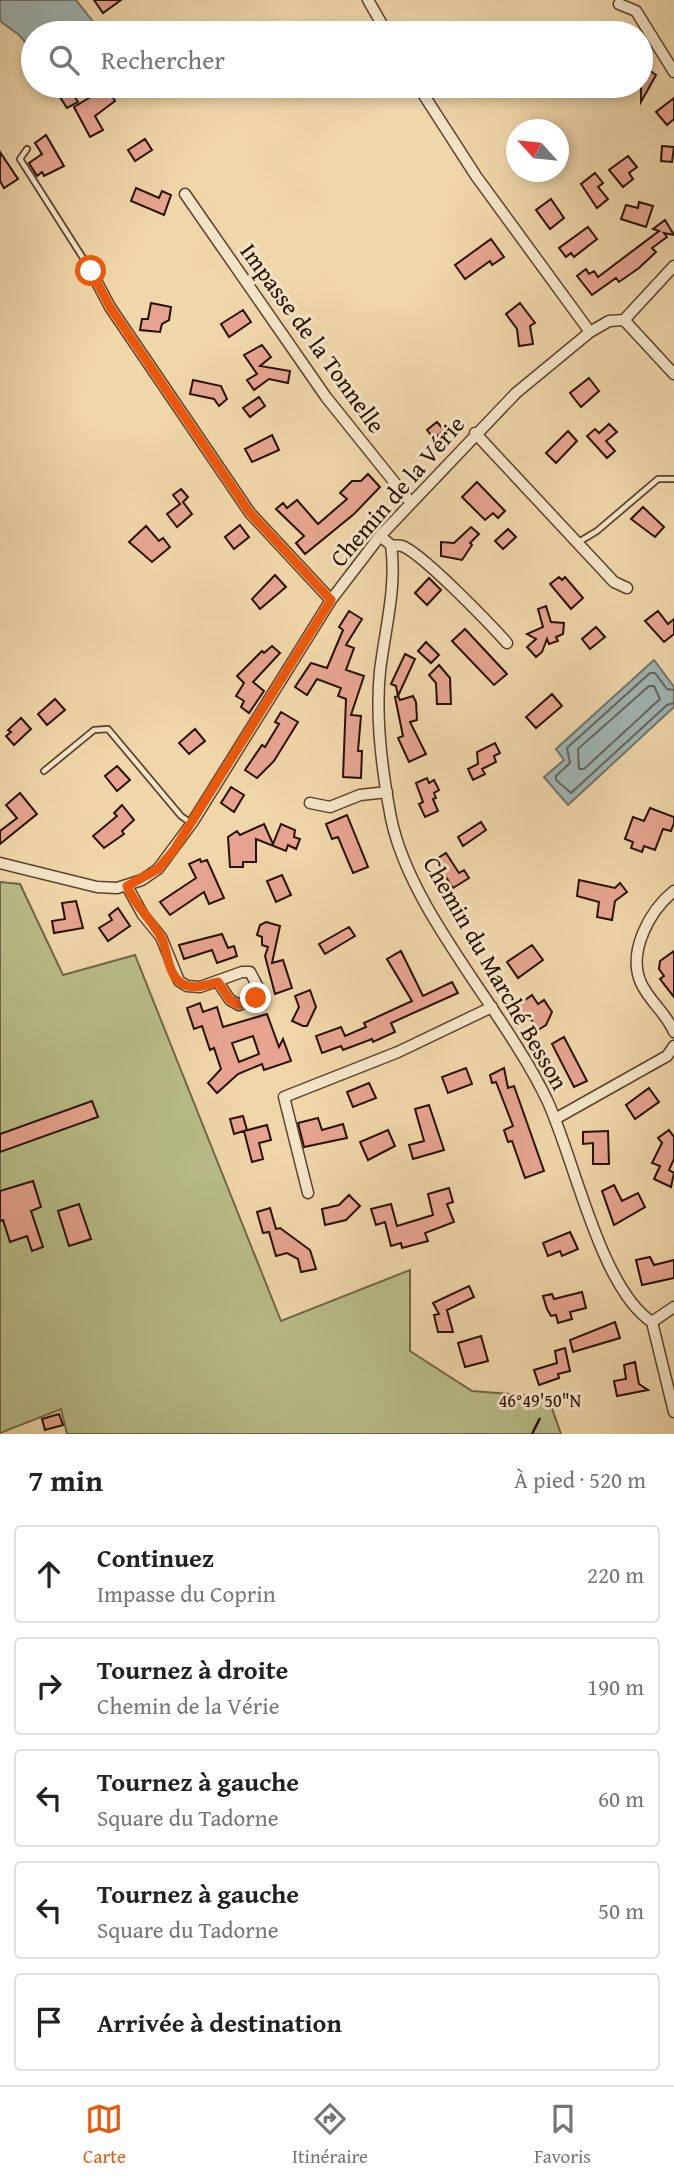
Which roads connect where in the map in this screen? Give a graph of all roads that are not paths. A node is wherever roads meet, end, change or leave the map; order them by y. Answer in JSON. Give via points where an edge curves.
{"nodes":[{"id":1,"x":368,"y":0,"type":"edge"},
{"id":2,"x":619,"y":4,"type":"dead end"},
{"id":3,"x":380,"y":21,"type":"edge"},
{"id":4,"x":642,"y":21,"type":"edge"},
{"id":5,"x":653,"y":38,"type":"edge"},
{"id":6,"x":674,"y":72,"type":"edge"},
{"id":7,"x":426,"y":98,"type":"edge"},
{"id":8,"x":27,"y":149,"type":"dead end"},
{"id":9,"x":185,"y":194,"type":"dead end"},
{"id":10,"x":674,"y":266,"type":"edge"},
{"id":11,"x":91,"y":271,"type":"joint"},
{"id":12,"x":624,"y":320,"type":"junction"},
{"id":13,"x":590,"y":332,"type":"junction"},
{"id":14,"x":674,"y":374,"type":"edge"},
{"id":15,"x":475,"y":433,"type":"junction"},
{"id":16,"x":674,"y":480,"type":"edge"},
{"id":17,"x":411,"y":503,"type":"junction"},
{"id":18,"x":380,"y":536,"type":"junction"},
{"id":19,"x":576,"y":543,"type":"junction"},
{"id":20,"x":391,"y":545,"type":"junction"},
{"id":21,"x":627,"y":588,"type":"dead end"},
{"id":22,"x":331,"y":600,"type":"junction"},
{"id":23,"x":507,"y":643,"type":"dead end"},
{"id":24,"x":44,"y":771,"type":"dead end"},
{"id":25,"x":387,"y":792,"type":"junction"},
{"id":26,"x":310,"y":803,"type":"dead end"},
{"id":27,"x":192,"y":823,"type":"junction"},
{"id":28,"x":0,"y":863,"type":"edge"},
{"id":29,"x":127,"y":886,"type":"junction"},
{"id":30,"x":674,"y":891,"type":"edge"},
{"id":31,"x":218,"y":982,"type":"dead end"},
{"id":32,"x":492,"y":1006,"type":"junction"},
{"id":33,"x":674,"y":1032,"type":"edge"},
{"id":34,"x":674,"y":1046,"type":"edge"},
{"id":35,"x":555,"y":1119,"type":"junction"},
{"id":36,"x":308,"y":1193,"type":"dead end"},
{"id":37,"x":674,"y":1307,"type":"edge"},
{"id":38,"x":652,"y":1322,"type":"junction"},
{"id":39,"x":674,"y":1412,"type":"edge"}],
"edges":[{"from":1,"to":3,"type":"street"},
{"from":2,"to":4,"type":"street","via":[[636,11]]},
{"from":5,"to":6,"type":"street"},
{"from":7,"to":13,"type":"street","via":[[469,166]]},
{"from":8,"to":11,"type":"lane","via":[[20,159]]},
{"from":9,"to":17,"type":"street","name":"Impasse de la Tonnelle","via":[[318,386]]},
{"from":10,"to":12,"type":"street"},
{"from":11,"to":22,"type":"street","via":[[110,307],[250,513]]},
{"from":12,"to":13,"type":"street","name":"Chemin de la Vérie","via":[[609,321]]},
{"from":12,"to":14,"type":"street"},
{"from":13,"to":15,"type":"street","name":"Chemin de la Vérie"},
{"from":15,"to":17,"type":"street","name":"Chemin de la Vérie"},
{"from":15,"to":19,"type":"street"},
{"from":16,"to":19,"type":"lane","via":[[658,479]]},
{"from":17,"to":18,"type":"street","name":"Chemin de la Vérie"},
{"from":18,"to":20,"type":"street"},
{"from":18,"to":22,"type":"street","name":"Chemin de la Vérie"},
{"from":19,"to":21,"type":"street","via":[[614,582]]},
{"from":20,"to":23,"type":"street","via":[[403,546]]},
{"from":20,"to":25,"type":"street","name":"Chemin du Marché Besson","via":[[394,568],[380,673],[379,722]]},
{"from":22,"to":27,"type":"street","name":"Chemin de la Vérie"},
{"from":24,"to":27,"type":"lane","via":[[94,730],[108,729],[181,816]]},
{"from":25,"to":26,"type":"street","via":[[360,795],[330,807]]},
{"from":25,"to":32,"type":"street","name":"Chemin du Marché Besson","via":[[392,822],[425,901]]},
{"from":27,"to":29,"type":"street","name":"Chemin de la Vérie","via":[[158,869]]},
{"from":28,"to":29,"type":"street","name":"Chemin de la Vérie","via":[[97,887]]},
{"from":29,"to":31,"type":"street","via":[[161,937],[179,981],[200,987]]},
{"from":30,"to":33,"type":"street","via":[[649,919],[636,969]]},
{"from":32,"to":35,"type":"street","name":"Chemin du Marché Besson","via":[[525,1058]]},
{"from":32,"to":36,"type":"street","via":[[398,1052],[284,1097]]},
{"from":34,"to":35,"type":"street","via":[[667,1056]]},
{"from":35,"to":38,"type":"street","name":"Chemin du Marché Besson","via":[[607,1258],[625,1293]]},
{"from":37,"to":38,"type":"street"},
{"from":38,"to":39,"type":"street"}]}
